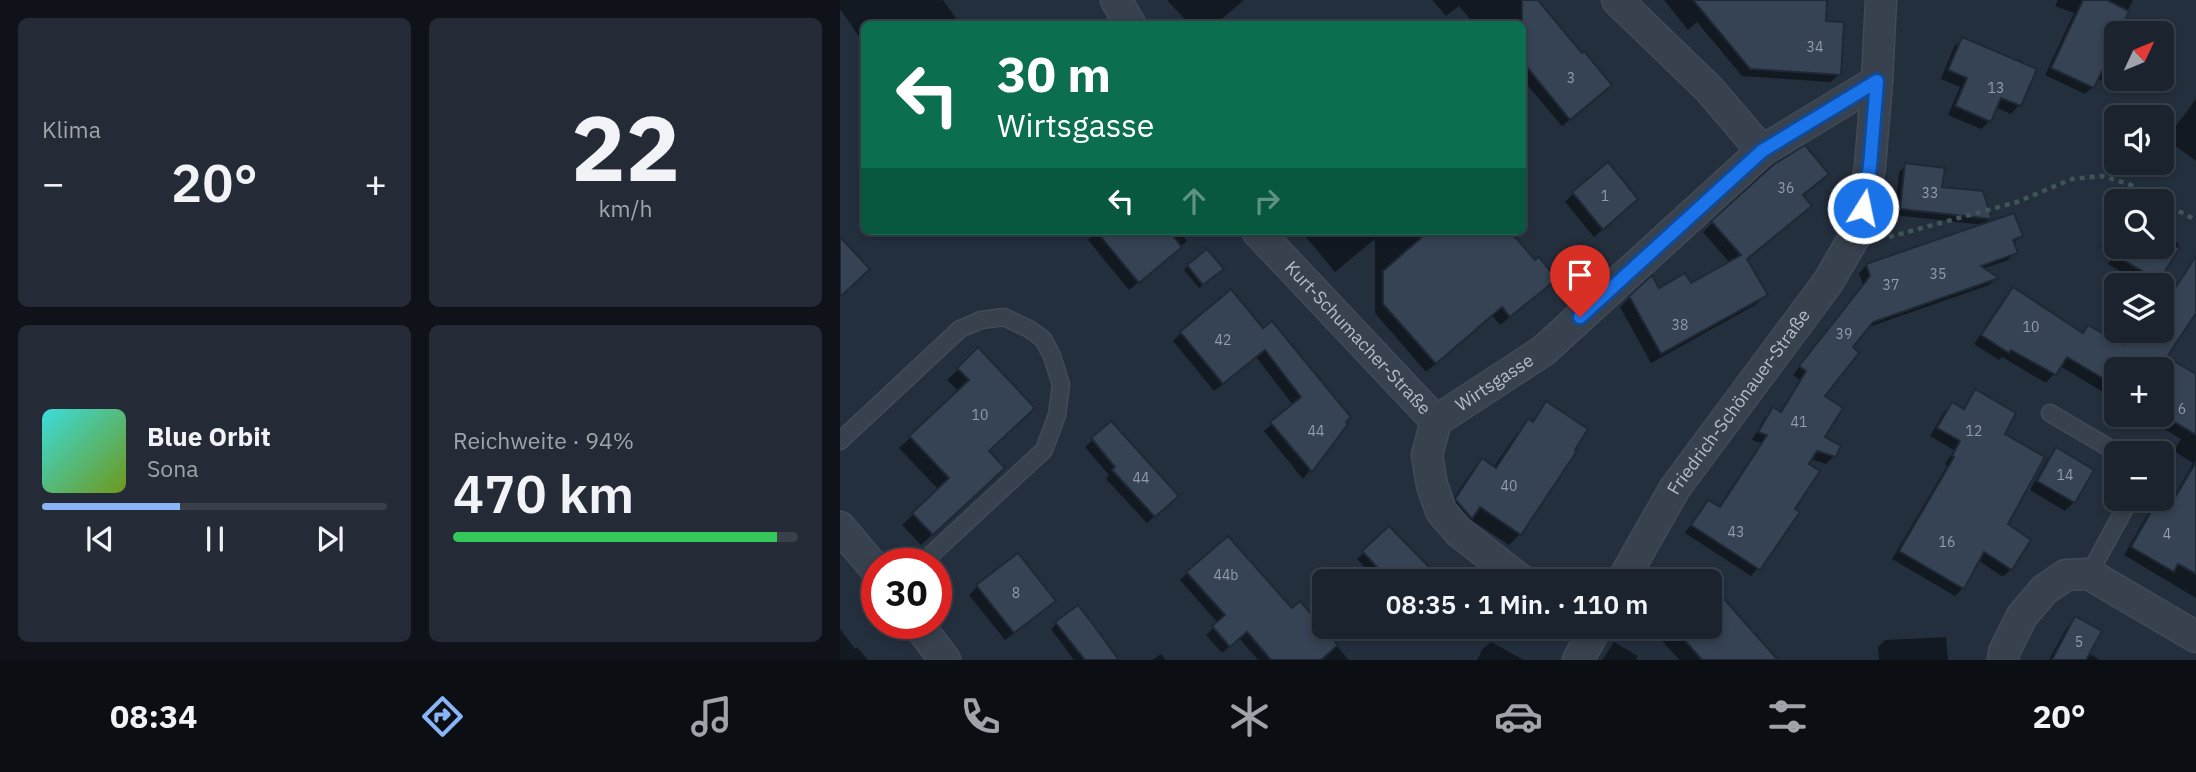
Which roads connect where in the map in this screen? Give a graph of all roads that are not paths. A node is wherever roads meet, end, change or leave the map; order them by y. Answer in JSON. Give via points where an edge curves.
{"nodes":[{"id":1,"x":1116,"y":0,"type":"edge"},
{"id":2,"x":1617,"y":0,"type":"edge"},
{"id":3,"x":1881,"y":0,"type":"edge"},
{"id":4,"x":1128,"y":21,"type":"edge"},
{"id":5,"x":1877,"y":81,"type":"junction"},
{"id":6,"x":1762,"y":151,"type":"junction"},
{"id":7,"x":1261,"y":235,"type":"edge"},
{"id":8,"x":2050,"y":413,"type":"dead end"},
{"id":9,"x":1436,"y":421,"type":"junction"},
{"id":10,"x":840,"y":441,"type":"edge"},
{"id":11,"x":2104,"y":445,"type":"edge"},
{"id":12,"x":2123,"y":511,"type":"edge"},
{"id":13,"x":840,"y":527,"type":"edge"},
{"id":14,"x":938,"y":548,"type":"edge"},
{"id":15,"x":861,"y":552,"type":"edge"},
{"id":16,"x":1507,"y":569,"type":"edge"},
{"id":17,"x":1629,"y":569,"type":"edge"},
{"id":18,"x":2089,"y":574,"type":"junction"},
{"id":19,"x":2196,"y":637,"type":"edge"},
{"id":20,"x":930,"y":639,"type":"edge"},
{"id":21,"x":1587,"y":639,"type":"edge"},
{"id":22,"x":945,"y":660,"type":"edge"},
{"id":23,"x":1578,"y":660,"type":"edge"},
{"id":24,"x":2003,"y":660,"type":"edge"}],
"edges":[{"from":1,"to":4,"type":"street"},
{"from":2,"to":6,"type":"street","via":[[1709,89]]},
{"from":3,"to":5,"type":"street","name":"Friedrich-Schönauer-Straße"},
{"from":5,"to":6,"type":"street","name":"Wirtsgasse"},
{"from":5,"to":17,"type":"street","name":"Friedrich-Schönauer-Straße","via":[[1859,229],[1828,282],[1675,488]]},
{"from":6,"to":9,"type":"street","name":"Wirtsgasse","via":[[1543,351]]},
{"from":7,"to":9,"type":"street","name":"Kurt-Schumacher-Straße"},
{"from":8,"to":11,"type":"lane"},
{"from":9,"to":16,"type":"street","name":"Kurt-Schumacher-Straße","via":[[1427,456],[1441,510],[1460,532]]},
{"from":10,"to":14,"type":"lane","via":[[960,329],[1003,317],[1043,339],[1061,385],[1057,415],[1044,450]]},
{"from":12,"to":18,"type":"lane"},
{"from":13,"to":15,"type":"street"},
{"from":18,"to":19,"type":"street"},
{"from":18,"to":24,"type":"street","via":[[2066,575],[2044,590],[2022,616]]},
{"from":20,"to":22,"type":"street"},
{"from":21,"to":23,"type":"street"}]}
